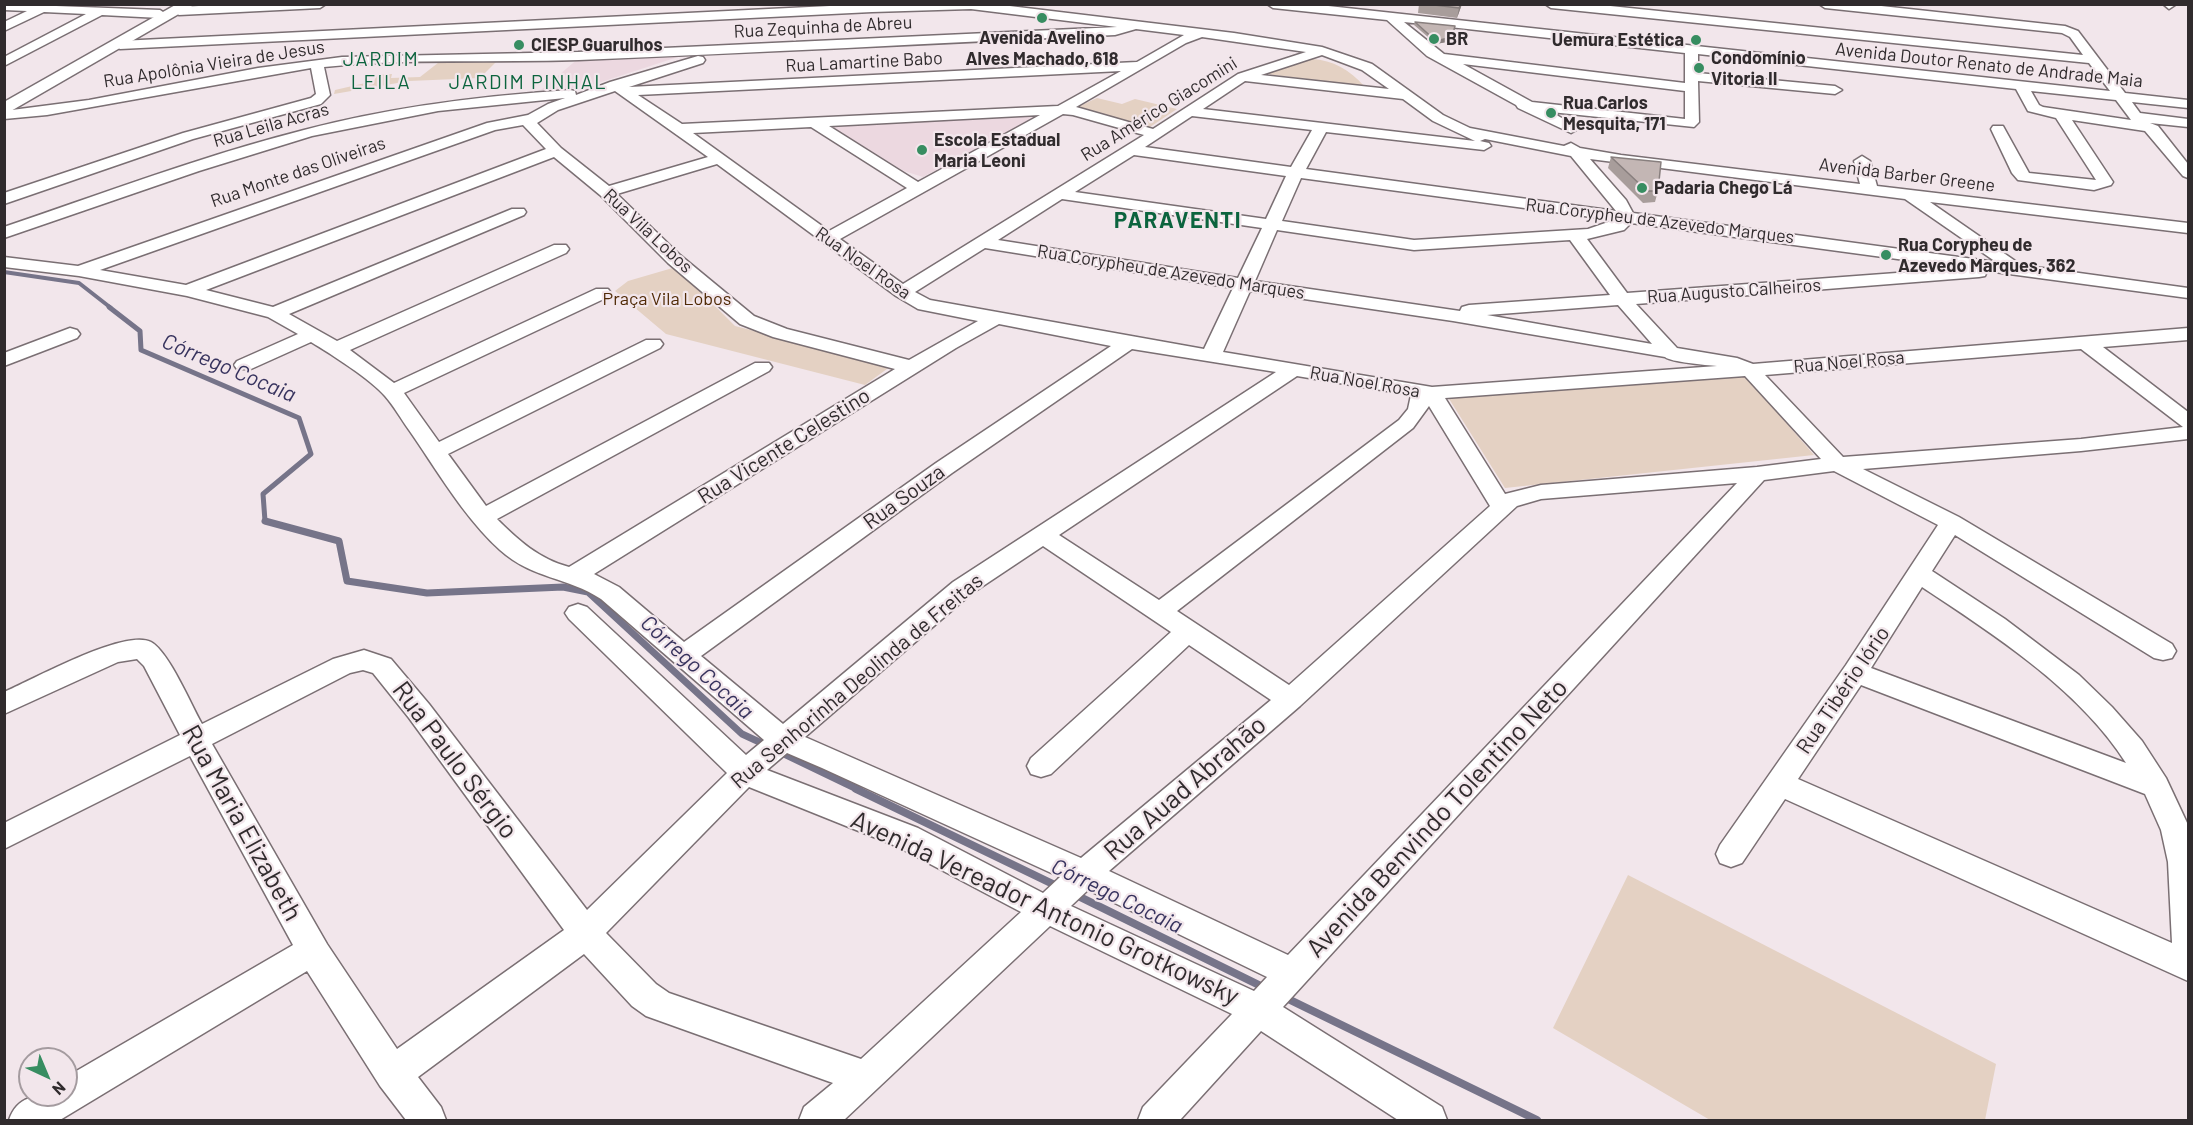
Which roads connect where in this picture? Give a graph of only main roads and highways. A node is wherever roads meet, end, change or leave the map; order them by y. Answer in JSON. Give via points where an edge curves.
{"nodes":[{"id":1,"x":181,"y":7,"type":"edge"},
{"id":2,"x":23,"y":99,"type":"junction"},
{"id":3,"x":4,"y":102,"type":"edge"},
{"id":4,"x":4,"y":112,"type":"edge"}],
"edges":[{"from":1,"to":2,"type":"main road"},
{"from":1,"to":3,"type":"main road","via":[[160,14]]},
{"from":2,"to":3,"type":"main road"},
{"from":2,"to":4,"type":"main road"}]}
